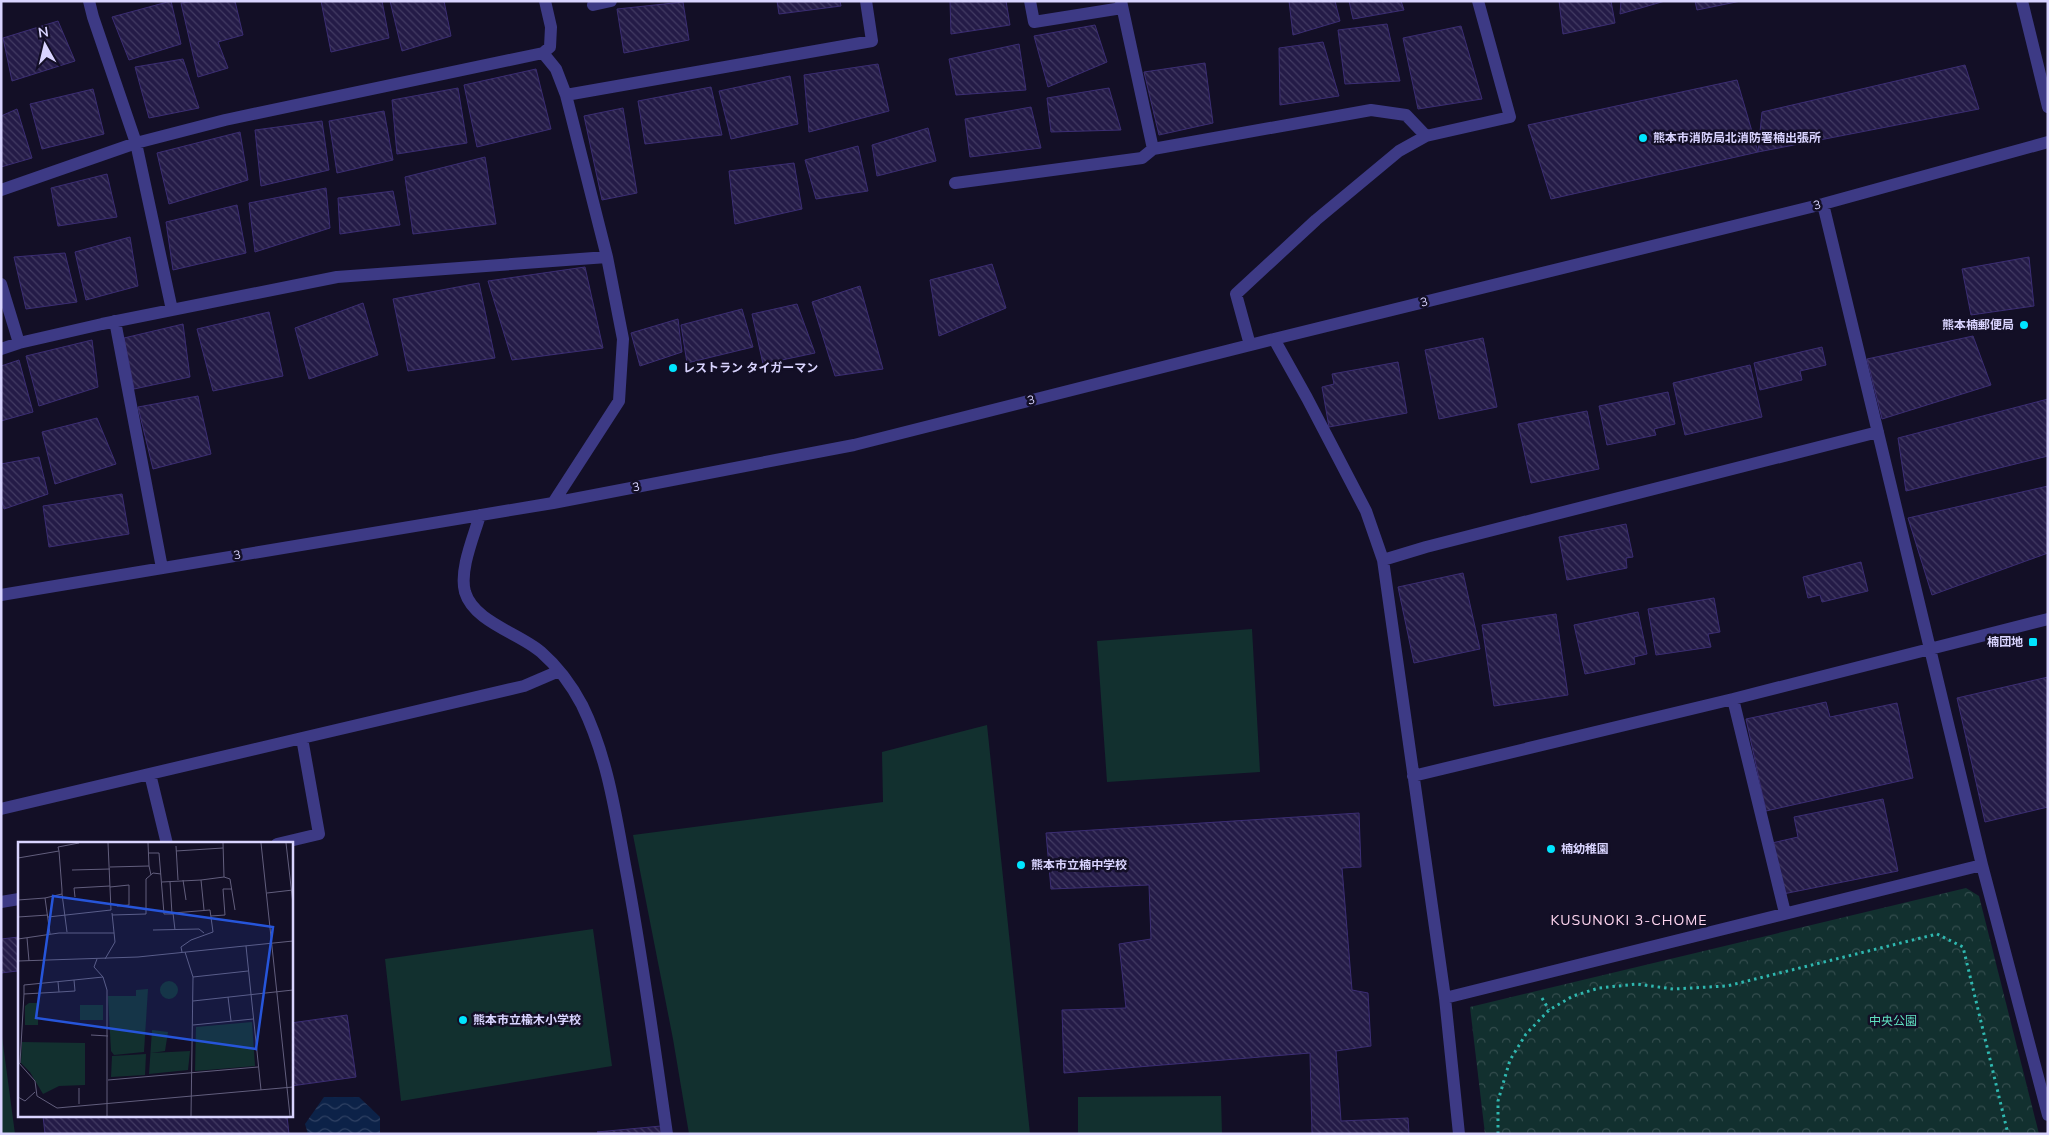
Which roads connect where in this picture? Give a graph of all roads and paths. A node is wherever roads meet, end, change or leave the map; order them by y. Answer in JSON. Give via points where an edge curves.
{"nodes":[{"id":1,"x":89,"y":1,"type":"edge"},
{"id":2,"x":545,"y":1,"type":"edge"},
{"id":3,"x":611,"y":1,"type":"edge"},
{"id":4,"x":866,"y":1,"type":"edge"},
{"id":5,"x":1030,"y":1,"type":"edge"},
{"id":6,"x":1478,"y":1,"type":"edge"},
{"id":7,"x":2022,"y":1,"type":"edge"},
{"id":8,"x":593,"y":5,"type":"dead end"},
{"id":9,"x":1117,"y":5,"type":"edge"},
{"id":10,"x":543,"y":53,"type":"junction"},
{"id":11,"x":566,"y":95,"type":"junction"},
{"id":12,"x":2048,"y":107,"type":"edge"},
{"id":13,"x":1426,"y":136,"type":"junction"},
{"id":14,"x":2048,"y":142,"type":"edge"},
{"id":15,"x":136,"y":143,"type":"junction"},
{"id":16,"x":1153,"y":148,"type":"junction"},
{"id":17,"x":955,"y":183,"type":"dead end"},
{"id":18,"x":1,"y":190,"type":"edge"},
{"id":19,"x":1823,"y":204,"type":"junction"},
{"id":20,"x":607,"y":257,"type":"junction"},
{"id":21,"x":1,"y":284,"type":"edge"},
{"id":22,"x":172,"y":310,"type":"junction"},
{"id":23,"x":115,"y":321,"type":"junction"},
{"id":24,"x":1274,"y":339,"type":"junction"},
{"id":25,"x":19,"y":343,"type":"junction"},
{"id":26,"x":1250,"y":345,"type":"junction"},
{"id":27,"x":1,"y":349,"type":"edge"},
{"id":28,"x":1878,"y":432,"type":"junction"},
{"id":29,"x":553,"y":502,"type":"junction"},
{"id":30,"x":480,"y":514,"type":"junction"},
{"id":31,"x":1383,"y":560,"type":"junction"},
{"id":32,"x":162,"y":568,"type":"junction"},
{"id":33,"x":1,"y":595,"type":"edge"},
{"id":34,"x":2048,"y":619,"type":"edge"},
{"id":35,"x":1930,"y":649,"type":"junction"},
{"id":36,"x":559,"y":671,"type":"junction"},
{"id":37,"x":1733,"y":699,"type":"junction"},
{"id":38,"x":302,"y":738,"type":"junction"},
{"id":39,"x":150,"y":774,"type":"junction"},
{"id":40,"x":1413,"y":776,"type":"junction"},
{"id":41,"x":1,"y":809,"type":"edge"},
{"id":42,"x":167,"y":842,"type":"edge"},
{"id":43,"x":286,"y":842,"type":"edge"},
{"id":44,"x":1982,"y":865,"type":"junction"},
{"id":45,"x":18,"y":899,"type":"edge"},
{"id":46,"x":1,"y":902,"type":"edge"},
{"id":47,"x":1785,"y":913,"type":"junction"},
{"id":48,"x":1444,"y":998,"type":"junction"},
{"id":49,"x":2048,"y":1115,"type":"edge"},
{"id":50,"x":667,"y":1134,"type":"edge"},
{"id":51,"x":1459,"y":1134,"type":"edge"},
{"id":52,"x":1498,"y":1134,"type":"edge"},
{"id":53,"x":2008,"y":1134,"type":"edge"}],
"edges":[{"from":1,"to":15,"type":"street"},
{"from":2,"to":10,"type":"street","via":[[551,27],[550,47]]},
{"from":3,"to":8,"type":"street"},
{"from":4,"to":11,"type":"street","via":[[872,41]]},
{"from":5,"to":9,"type":"street","via":[[1034,22]]},
{"from":6,"to":13,"type":"street","via":[[1510,117]]},
{"from":7,"to":12,"type":"street"},
{"from":9,"to":16,"type":"street"},
{"from":10,"to":11,"type":"street","via":[[556,69]]},
{"from":10,"to":15,"type":"street","via":[[225,120]]},
{"from":11,"to":20,"type":"street"},
{"from":13,"to":16,"type":"street","via":[[1406,115],[1371,110]]},
{"from":13,"to":26,"type":"street","via":[[1400,152],[1316,220],[1236,294]]},
{"from":14,"to":19,"type":"street","name":"3"},
{"from":15,"to":18,"type":"street"},
{"from":15,"to":22,"type":"street"},
{"from":16,"to":17,"type":"street","via":[[1142,158]]},
{"from":19,"to":24,"type":"street","name":"3"},
{"from":19,"to":28,"type":"street"},
{"from":20,"to":22,"type":"street","via":[[337,277]]},
{"from":20,"to":29,"type":"street","via":[[623,339],[619,401]]},
{"from":21,"to":25,"type":"street"},
{"from":22,"to":23,"type":"street"},
{"from":23,"to":25,"type":"street"},
{"from":23,"to":32,"type":"street"},
{"from":24,"to":26,"type":"street","name":"3"},
{"from":24,"to":31,"type":"street","via":[[1366,511]]},
{"from":25,"to":27,"type":"street"},
{"from":26,"to":29,"type":"street","name":"3","via":[[854,445]]},
{"from":28,"to":31,"type":"street"},
{"from":28,"to":35,"type":"street"},
{"from":29,"to":30,"type":"street","name":"3"},
{"from":30,"to":32,"type":"street","name":"3"},
{"from":30,"to":36,"type":"street","via":[[465,568],[465,592],[477,612],[540,651]]},
{"from":31,"to":40,"type":"street"},
{"from":32,"to":33,"type":"street","name":"3"},
{"from":34,"to":35,"type":"street"},
{"from":35,"to":37,"type":"street"},
{"from":35,"to":44,"type":"street"},
{"from":36,"to":38,"type":"street","via":[[524,686]]},
{"from":36,"to":50,"type":"street","via":[[581,703],[597,739],[610,783],[635,918]]},
{"from":37,"to":40,"type":"street"},
{"from":37,"to":47,"type":"street"},
{"from":38,"to":39,"type":"street"},
{"from":38,"to":43,"type":"street","via":[[319,834]]},
{"from":39,"to":41,"type":"street"},
{"from":39,"to":42,"type":"street"},
{"from":40,"to":48,"type":"street"},
{"from":44,"to":47,"type":"street"},
{"from":44,"to":49,"type":"street"},
{"from":45,"to":46,"type":"street"},
{"from":47,"to":48,"type":"street"},
{"from":48,"to":51,"type":"street"},
{"from":52,"to":53,"type":"path","via":[[1498,1101],[1510,1060],[1526,1034],[1549,1010],[1573,996],[1599,988],[1637,984],[1673,989],[1727,986],[1937,934],[1963,947]]}]}
